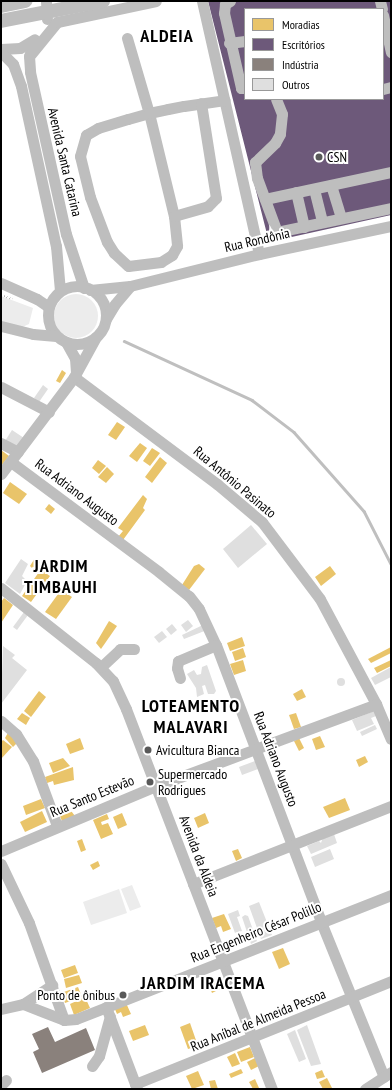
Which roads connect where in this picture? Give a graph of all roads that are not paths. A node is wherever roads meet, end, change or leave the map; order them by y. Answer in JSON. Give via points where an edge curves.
{"nodes":[{"id":1,"x":25,"y":1,"type":"edge"},
{"id":2,"x":103,"y":1,"type":"edge"},
{"id":3,"x":156,"y":1,"type":"edge"},
{"id":4,"x":202,"y":1,"type":"edge"},
{"id":5,"x":230,"y":1,"type":"edge"},
{"id":6,"x":1,"y":6,"type":"edge"},
{"id":7,"x":47,"y":7,"type":"edge"},
{"id":8,"x":384,"y":20,"type":"edge"},
{"id":9,"x":1,"y":21,"type":"edge"},
{"id":10,"x":127,"y":38,"type":"dead end"},
{"id":11,"x":34,"y":41,"type":"junction"},
{"id":12,"x":244,"y":41,"type":"edge"},
{"id":13,"x":229,"y":43,"type":"junction"},
{"id":14,"x":1,"y":50,"type":"edge"},
{"id":15,"x":391,"y":52,"type":"edge"},
{"id":16,"x":29,"y":56,"type":"junction"},
{"id":17,"x":243,"y":88,"type":"edge"},
{"id":18,"x":225,"y":100,"type":"junction"},
{"id":19,"x":201,"y":103,"type":"junction"},
{"id":20,"x":278,"y":104,"type":"edge"},
{"id":21,"x":149,"y":113,"type":"junction"},
{"id":22,"x":391,"y":172,"type":"edge"},
{"id":23,"x":331,"y":185,"type":"junction"},
{"id":24,"x":314,"y":189,"type":"junction"},
{"id":25,"x":296,"y":192,"type":"junction"},
{"id":26,"x":265,"y":199,"type":"junction"},
{"id":27,"x":389,"y":208,"type":"edge"},
{"id":28,"x":174,"y":216,"type":"junction"},
{"id":29,"x":341,"y":218,"type":"junction"},
{"id":30,"x":322,"y":222,"type":"junction"},
{"id":31,"x":391,"y":226,"type":"edge"},
{"id":32,"x":304,"y":227,"type":"junction"},
{"id":33,"x":259,"y":254,"type":"junction"},
{"id":34,"x":1,"y":283,"type":"edge"},
{"id":35,"x":130,"y":286,"type":"junction"},
{"id":36,"x":87,"y":289,"type":"junction"},
{"id":37,"x":60,"y":291,"type":"junction"},
{"id":38,"x":49,"y":307,"type":"junction"},
{"id":39,"x":48,"y":319,"type":"junction"},
{"id":40,"x":105,"y":321,"type":"junction"},
{"id":41,"x":1,"y":326,"type":"edge"},
{"id":42,"x":33,"y":334,"type":"junction"},
{"id":43,"x":97,"y":337,"type":"junction"},
{"id":44,"x":61,"y":339,"type":"junction"},
{"id":45,"x":75,"y":375,"type":"junction"},
{"id":46,"x":1,"y":387,"type":"edge"},
{"id":47,"x":49,"y":412,"type":"junction"},
{"id":48,"x":1,"y":443,"type":"edge"},
{"id":49,"x":18,"y":452,"type":"junction"},
{"id":50,"x":10,"y":462,"type":"junction"},
{"id":51,"x":1,"y":474,"type":"edge"},
{"id":52,"x":1,"y":588,"type":"edge"},
{"id":53,"x":216,"y":645,"type":"junction"},
{"id":54,"x":134,"y":649,"type":"dead end"},
{"id":55,"x":101,"y":667,"type":"junction"},
{"id":56,"x":180,"y":678,"type":"dead end"},
{"id":57,"x":376,"y":704,"type":"junction"},
{"id":58,"x":1,"y":721,"type":"edge"},
{"id":59,"x":391,"y":739,"type":"edge"},
{"id":60,"x":256,"y":751,"type":"junction"},
{"id":61,"x":156,"y":786,"type":"junction"},
{"id":62,"x":391,"y":806,"type":"edge"},
{"id":63,"x":57,"y":826,"type":"junction"},
{"id":64,"x":293,"y":844,"type":"junction"},
{"id":65,"x":1,"y":852,"type":"edge"},
{"id":66,"x":1,"y":865,"type":"edge"},
{"id":67,"x":193,"y":884,"type":"junction"},
{"id":68,"x":391,"y":895,"type":"edge"},
{"id":69,"x":321,"y":922,"type":"junction"},
{"id":70,"x":222,"y":962,"type":"junction"},
{"id":71,"x":391,"y":981,"type":"edge"},
{"id":72,"x":52,"y":985,"type":"junction"},
{"id":73,"x":352,"y":998,"type":"junction"},
{"id":74,"x":23,"y":1004,"type":"junction"},
{"id":75,"x":1,"y":1009,"type":"edge"},
{"id":76,"x":108,"y":1011,"type":"junction"},
{"id":77,"x":64,"y":1020,"type":"junction"},
{"id":78,"x":252,"y":1039,"type":"junction"},
{"id":79,"x":92,"y":1066,"type":"dead end"},
{"id":80,"x":387,"y":1074,"type":"edge"},
{"id":81,"x":136,"y":1086,"type":"edge"},
{"id":82,"x":272,"y":1089,"type":"edge"},
{"id":83,"x":365,"y":1089,"type":"edge"}],
"edges":[{"from":1,"to":6,"type":"main road"},
{"from":2,"to":7,"type":"main road"},
{"from":3,"to":16,"type":"street","via":[[57,22]]},
{"from":4,"to":18,"type":"street"},
{"from":5,"to":13,"type":"street","via":[[225,4],[224,13]]},
{"from":7,"to":9,"type":"main road"},
{"from":7,"to":11,"type":"street","name":"Avenida Santa Catarina","via":[[44,28]]},
{"from":8,"to":15,"type":"street"},
{"from":10,"to":21,"type":"street"},
{"from":11,"to":14,"type":"street","via":[[20,48]]},
{"from":11,"to":16,"type":"street","name":"Avenida Santa Catarina"},
{"from":12,"to":13,"type":"street"},
{"from":13,"to":17,"type":"street"},
{"from":14,"to":37,"type":"street","name":"Avenida Santa Catarina","via":[[13,64],[21,86],[56,246]]},
{"from":16,"to":36,"type":"street","name":"Avenida Santa Catarina","via":[[47,156],[74,262]]},
{"from":18,"to":19,"type":"street"},
{"from":18,"to":33,"type":"street"},
{"from":19,"to":21,"type":"street"},
{"from":19,"to":28,"type":"street","via":[[216,198],[208,206]]},
{"from":20,"to":26,"type":"street","via":[[282,119],[278,138],[255,162]]},
{"from":21,"to":28,"type":"street"},
{"from":21,"to":28,"type":"street","via":[[98,128],[86,135],[80,156],[84,175],[107,242],[128,266],[160,262],[172,255],[178,246]]},
{"from":22,"to":23,"type":"street"},
{"from":23,"to":24,"type":"street"},
{"from":23,"to":29,"type":"street"},
{"from":24,"to":25,"type":"street"},
{"from":24,"to":30,"type":"street"},
{"from":25,"to":26,"type":"street"},
{"from":25,"to":32,"type":"street"},
{"from":26,"to":32,"type":"street","via":[[272,225],[277,232]]},
{"from":27,"to":29,"type":"street"},
{"from":29,"to":30,"type":"street"},
{"from":30,"to":32,"type":"street"},
{"from":31,"to":33,"type":"street","name":"Rua Rondônia"},
{"from":33,"to":35,"type":"street","name":"Rua Rondônia"},
{"from":34,"to":38,"type":"street","via":[[37,298]]},
{"from":35,"to":36,"type":"street","name":"Rua Rondônia"},
{"from":35,"to":40,"type":"street"},
{"from":36,"to":37,"type":"street","via":[[76,286]]},
{"from":36,"to":40,"type":"street","via":[[104,304]]},
{"from":37,"to":38,"type":"street"},
{"from":38,"to":39,"type":"street"},
{"from":39,"to":42,"type":"street"},
{"from":39,"to":44,"type":"street"},
{"from":40,"to":43,"type":"street"},
{"from":41,"to":42,"type":"street"},
{"from":42,"to":44,"type":"street"},
{"from":43,"to":44,"type":"street","via":[[82,344]]},
{"from":43,"to":45,"type":"street"},
{"from":44,"to":45,"type":"street","via":[[75,358]]},
{"from":45,"to":47,"type":"street"},
{"from":45,"to":57,"type":"street","name":"Rua Antônio Pasinato","via":[[217,484],[262,522],[320,599]]},
{"from":46,"to":47,"type":"street"},
{"from":47,"to":49,"type":"street"},
{"from":48,"to":49,"type":"street"},
{"from":49,"to":50,"type":"street"},
{"from":50,"to":51,"type":"street"},
{"from":50,"to":53,"type":"street","name":"Rua Adriano Augusto","via":[[189,596],[206,621]]},
{"from":52,"to":55,"type":"street","name":"Avenida da Aldeia"},
{"from":53,"to":56,"type":"street","via":[[178,661]]},
{"from":53,"to":60,"type":"street","name":"Rua Adriano Augusto"},
{"from":54,"to":55,"type":"street","via":[[120,649]]},
{"from":55,"to":61,"type":"street","name":"Avenida da Aldeia","via":[[119,693]]},
{"from":57,"to":59,"type":"street","name":"Rua Antônio Pasinato"},
{"from":57,"to":60,"type":"street","name":"Rua Santo Estevão"},
{"from":58,"to":63,"type":"street","via":[[16,734],[34,762]]},
{"from":60,"to":61,"type":"street","name":"Rua Santo Estevão"},
{"from":60,"to":64,"type":"street","name":"Rua Adriano Augusto"},
{"from":61,"to":63,"type":"street","name":"Rua Santo Estevão"},
{"from":61,"to":67,"type":"street","name":"Avenida da Aldeia"},
{"from":62,"to":64,"type":"street"},
{"from":63,"to":65,"type":"street","name":"Rua Santo Estevão"},
{"from":64,"to":67,"type":"street"},
{"from":64,"to":69,"type":"street","name":"Rua Adriano Augusto"},
{"from":66,"to":72,"type":"street","via":[[29,923]]},
{"from":67,"to":70,"type":"street","name":"Avenida da Aldeia"},
{"from":68,"to":69,"type":"street","name":"Rua Engenheiro César Polillo"},
{"from":69,"to":70,"type":"street","name":"Rua Engenheiro César Polillo"},
{"from":69,"to":73,"type":"street","name":"Rua Adriano Augusto"},
{"from":70,"to":76,"type":"street","name":"Rua Engenheiro César Polillo"},
{"from":70,"to":78,"type":"street","name":"Avenida da Aldeia"},
{"from":71,"to":73,"type":"street","name":"Rua Aníbal de Almeida Pessoa"},
{"from":72,"to":74,"type":"street"},
{"from":72,"to":77,"type":"street"},
{"from":73,"to":78,"type":"street","name":"Rua Aníbal de Almeida Pessoa"},
{"from":73,"to":80,"type":"street","name":"Rua Adriano Augusto"},
{"from":74,"to":75,"type":"street"},
{"from":74,"to":77,"type":"street"},
{"from":76,"to":77,"type":"street","name":"Rua Engenheiro César Polillo"},
{"from":76,"to":79,"type":"street","via":[[99,1056]]},
{"from":76,"to":81,"type":"street"},
{"from":78,"to":81,"type":"street","name":"Rua Aníbal de Almeida Pessoa"},
{"from":78,"to":82,"type":"street","name":"Avenida da Aldeia"},
{"from":80,"to":83,"type":"street"}]}
